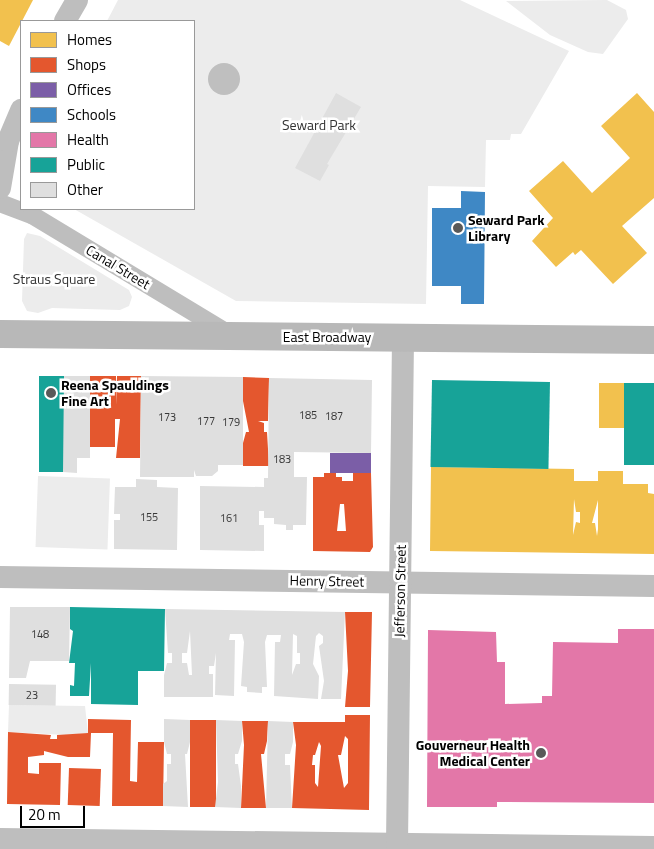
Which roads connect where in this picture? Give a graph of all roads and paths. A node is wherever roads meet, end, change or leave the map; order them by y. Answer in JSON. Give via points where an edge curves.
{"nodes":[{"id":1,"x":77,"y":0,"type":"edge"},
{"id":2,"x":67,"y":20,"type":"edge"},
{"id":3,"x":20,"y":112,"type":"edge"},
{"id":4,"x":0,"y":188,"type":"edge"},
{"id":5,"x":0,"y":203,"type":"edge"},
{"id":6,"x":0,"y":334,"type":"edge"},
{"id":7,"x":233,"y":336,"type":"junction"},
{"id":8,"x":403,"y":338,"type":"junction"},
{"id":9,"x":654,"y":340,"type":"edge"},
{"id":10,"x":0,"y":577,"type":"edge"},
{"id":11,"x":400,"y":582,"type":"junction"},
{"id":12,"x":654,"y":586,"type":"edge"},
{"id":13,"x":13,"y":842,"type":"edge"},
{"id":14,"x":397,"y":844,"type":"junction"},
{"id":15,"x":654,"y":847,"type":"edge"}],
"edges":[{"from":1,"to":2,"type":"street"},
{"from":3,"to":4,"type":"street","via":[[8,141]]},
{"from":5,"to":7,"type":"street","name":"Canal Street","via":[[32,215]]},
{"from":6,"to":7,"type":"main road","name":"East Broadway"},
{"from":7,"to":8,"type":"main road","name":"East Broadway"},
{"from":8,"to":9,"type":"main road","name":"East Broadway"},
{"from":8,"to":11,"type":"street","name":"Jefferson Street"},
{"from":10,"to":11,"type":"street","name":"Henry Street"},
{"from":11,"to":12,"type":"street","name":"Henry Street"},
{"from":11,"to":14,"type":"street","name":"Jefferson Street"},
{"from":13,"to":14,"type":"street"},
{"from":14,"to":15,"type":"street"}]}
